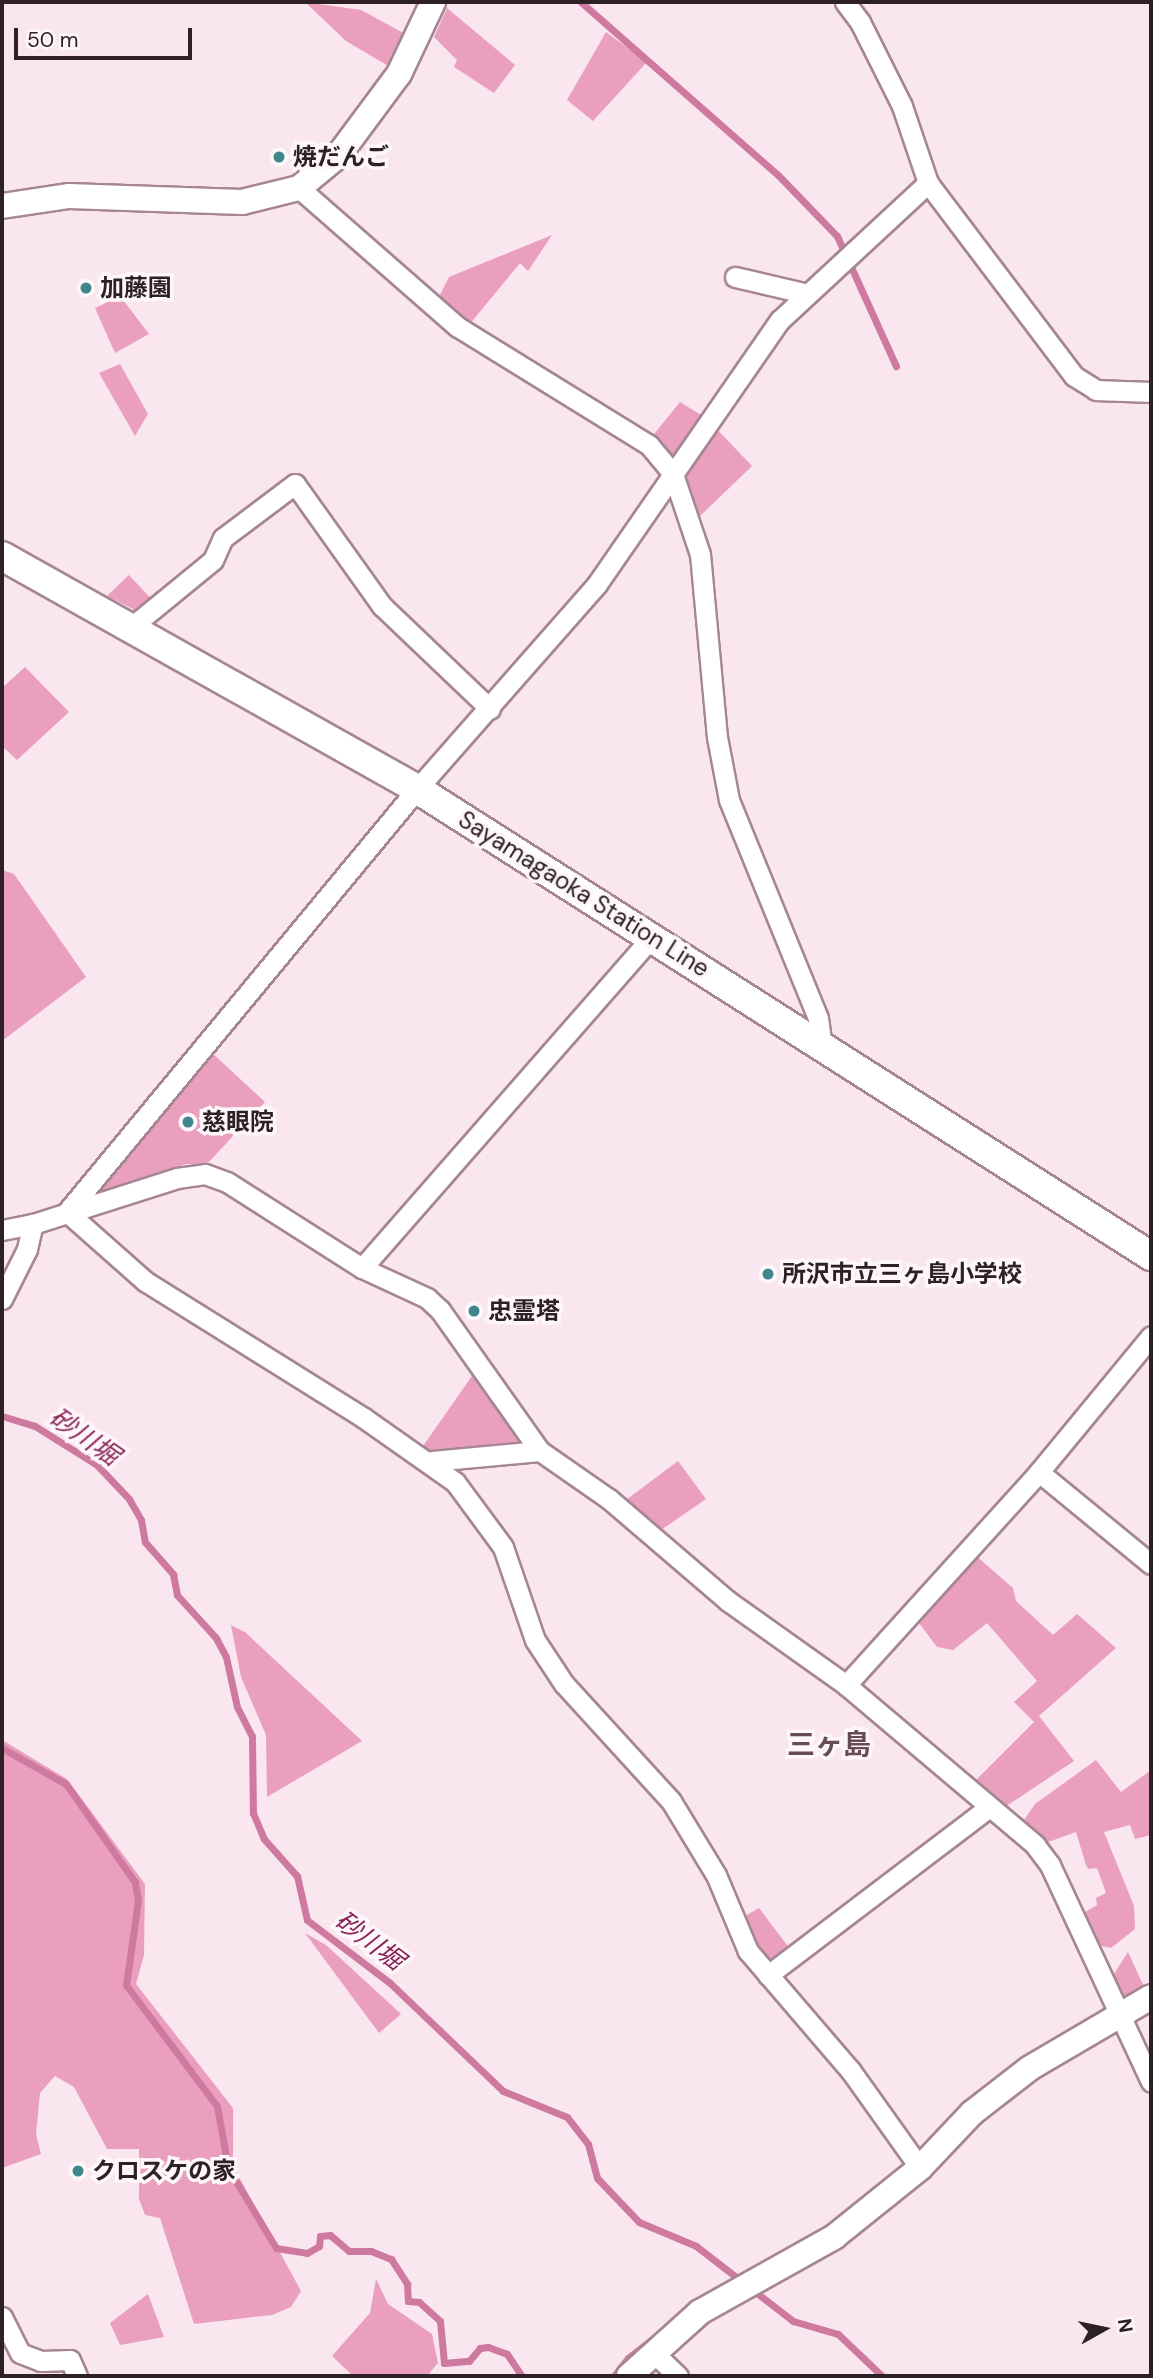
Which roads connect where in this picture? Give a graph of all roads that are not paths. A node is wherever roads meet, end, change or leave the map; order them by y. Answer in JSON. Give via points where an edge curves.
{"nodes":[{"id":1,"x":433,"y":2,"type":"edge"},
{"id":2,"x":845,"y":2,"type":"edge"},
{"id":3,"x":928,"y":183,"type":"junction"},
{"id":4,"x":299,"y":188,"type":"junction"},
{"id":5,"x":2,"y":206,"type":"edge"},
{"id":6,"x":734,"y":277,"type":"dead end"},
{"id":7,"x":804,"y":293,"type":"junction"},
{"id":8,"x":1151,"y":392,"type":"edge"},
{"id":9,"x":673,"y":474,"type":"junction"},
{"id":10,"x":2,"y":556,"type":"edge"},
{"id":11,"x":130,"y":628,"type":"junction"},
{"id":12,"x":490,"y":709,"type":"junction"},
{"id":13,"x":417,"y":789,"type":"junction"},
{"id":14,"x":652,"y":937,"type":"junction"},
{"id":15,"x":822,"y":1045,"type":"junction"},
{"id":16,"x":67,"y":1212,"type":"junction"},
{"id":17,"x":33,"y":1224,"type":"junction"},
{"id":18,"x":2,"y":1230,"type":"edge"},
{"id":19,"x":1151,"y":1256,"type":"edge"},
{"id":20,"x":362,"y":1268,"type":"junction"},
{"id":21,"x":2,"y":1299,"type":"edge"},
{"id":22,"x":1151,"y":1336,"type":"edge"},
{"id":23,"x":540,"y":1451,"type":"junction"},
{"id":24,"x":432,"y":1461,"type":"junction"},
{"id":25,"x":1039,"y":1472,"type":"junction"},
{"id":26,"x":1151,"y":1564,"type":"edge"},
{"id":27,"x":846,"y":1685,"type":"junction"},
{"id":28,"x":988,"y":1808,"type":"junction"},
{"id":29,"x":768,"y":1975,"type":"junction"},
{"id":30,"x":1151,"y":1997,"type":"edge"},
{"id":31,"x":1121,"y":2013,"type":"junction"},
{"id":32,"x":1151,"y":2082,"type":"edge"},
{"id":33,"x":920,"y":2168,"type":"junction"},
{"id":34,"x":2,"y":2317,"type":"edge"},
{"id":35,"x":653,"y":2352,"type":"junction"},
{"id":36,"x":77,"y":2376,"type":"edge"},
{"id":37,"x":629,"y":2376,"type":"edge"},
{"id":38,"x":678,"y":2376,"type":"edge"}],
"edges":[{"from":1,"to":4,"type":"street","via":[[399,74],[338,156]]},
{"from":2,"to":3,"type":"street","via":[[860,22],[908,121]]},
{"from":3,"to":7,"type":"street"},
{"from":3,"to":8,"type":"street","via":[[1074,376],[1096,390]]},
{"from":4,"to":5,"type":"street","via":[[242,202],[69,196]]},
{"from":4,"to":9,"type":"street","via":[[458,327],[649,445]]},
{"from":6,"to":7,"type":"street"},
{"from":7,"to":9,"type":"street","via":[[779,320]]},
{"from":9,"to":12,"type":"street","via":[[597,584]]},
{"from":9,"to":15,"type":"street","via":[[700,554],[717,737],[729,800],[818,1018]]},
{"from":10,"to":11,"type":"main road","name":"Sayamagaoka Station Line"},
{"from":11,"to":12,"type":"street","via":[[213,560],[223,538],[295,484],[382,606]]},
{"from":11,"to":13,"type":"main road","name":"Sayamagaoka Station Line"},
{"from":12,"to":13,"type":"street"},
{"from":13,"to":14,"type":"main road","name":"Sayamagaoka Station Line"},
{"from":13,"to":16,"type":"street"},
{"from":14,"to":15,"type":"main road","name":"Sayamagaoka Station Line"},
{"from":14,"to":20,"type":"street"},
{"from":15,"to":19,"type":"main road","name":"Sayamagaoka Station Line"},
{"from":16,"to":17,"type":"street"},
{"from":16,"to":20,"type":"street","via":[[192,1174],[216,1176]]},
{"from":16,"to":24,"type":"street","via":[[145,1281]]},
{"from":17,"to":18,"type":"street"},
{"from":17,"to":21,"type":"street","via":[[27,1249]]},
{"from":20,"to":23,"type":"street","via":[[427,1298],[440,1310]]},
{"from":22,"to":25,"type":"street"},
{"from":23,"to":24,"type":"street"},
{"from":23,"to":27,"type":"street","via":[[609,1499],[728,1601]]},
{"from":24,"to":29,"type":"street","via":[[455,1482],[503,1547],[536,1640],[565,1684],[671,1801],[716,1875],[748,1951]]},
{"from":25,"to":26,"type":"street"},
{"from":25,"to":27,"type":"street"},
{"from":27,"to":28,"type":"street"},
{"from":28,"to":29,"type":"street"},
{"from":28,"to":31,"type":"street","via":[[1035,1845],[1050,1865]]},
{"from":29,"to":33,"type":"street","via":[[850,2070]]},
{"from":30,"to":31,"type":"street"},
{"from":31,"to":32,"type":"street"},
{"from":31,"to":33,"type":"street","via":[[1030,2068],[972,2113]]},
{"from":33,"to":35,"type":"street","via":[[812,2250],[700,2312]]},
{"from":34,"to":36,"type":"street","via":[[20,2353],[41,2361],[70,2360]]},
{"from":35,"to":37,"type":"street"},
{"from":35,"to":38,"type":"street"}]}
